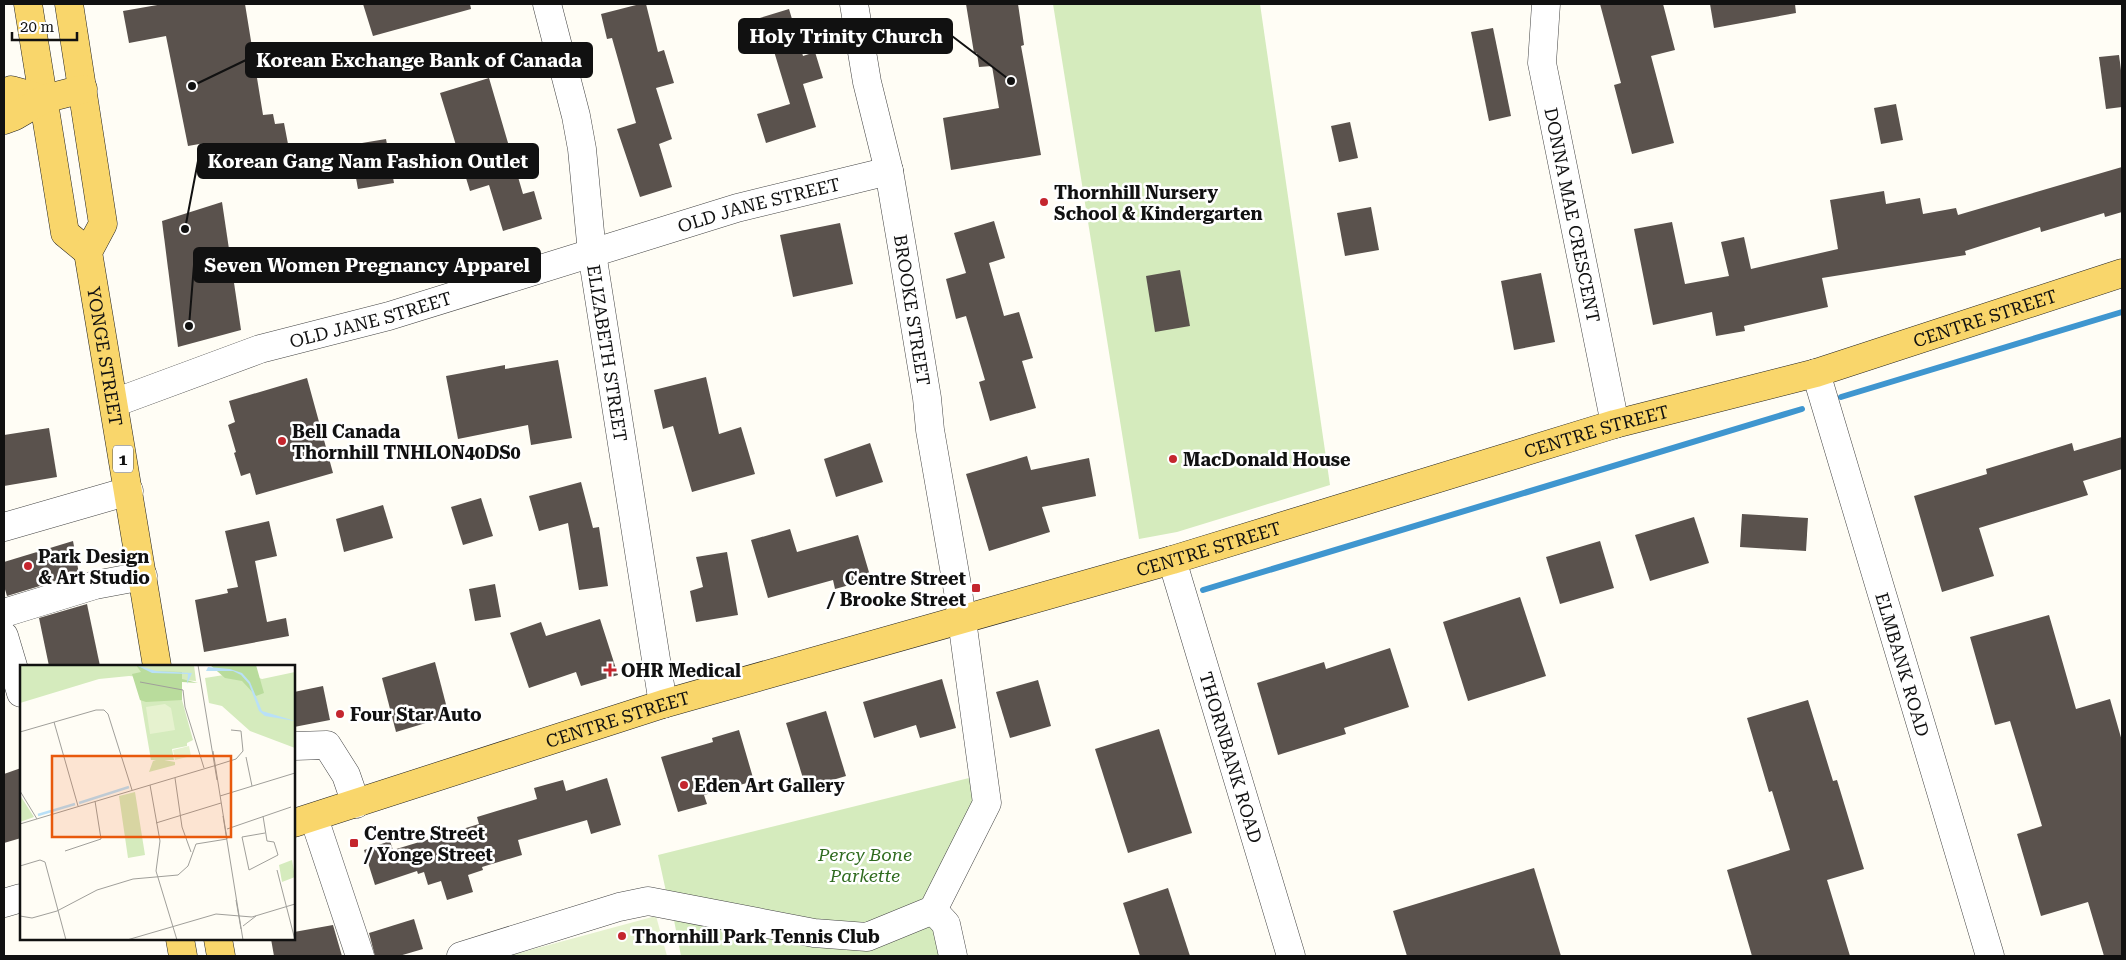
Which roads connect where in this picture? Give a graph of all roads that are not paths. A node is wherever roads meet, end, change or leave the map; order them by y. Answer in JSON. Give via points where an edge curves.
{"nodes":[{"id":1,"x":28,"y":4,"type":"edge"},
{"id":2,"x":68,"y":4,"type":"edge"},
{"id":3,"x":547,"y":4,"type":"edge"},
{"id":4,"x":854,"y":4,"type":"edge"},
{"id":5,"x":1546,"y":4,"type":"edge"},
{"id":6,"x":83,"y":89,"type":"junction"},
{"id":7,"x":4,"y":93,"type":"edge"},
{"id":8,"x":44,"y":99,"type":"junction"},
{"id":9,"x":4,"y":120,"type":"edge"},
{"id":10,"x":889,"y":171,"type":"junction"},
{"id":11,"x":88,"y":252,"type":"junction"},
{"id":12,"x":592,"y":253,"type":"junction"},
{"id":13,"x":2122,"y":273,"type":"edge"},
{"id":14,"x":1816,"y":373,"type":"junction"},
{"id":15,"x":114,"y":404,"type":"junction"},
{"id":16,"x":1615,"y":424,"type":"junction"},
{"id":17,"x":129,"y":491,"type":"junction"},
{"id":18,"x":4,"y":526,"type":"edge"},
{"id":19,"x":1172,"y":560,"type":"junction"},
{"id":20,"x":143,"y":576,"type":"junction"},
{"id":21,"x":4,"y":613,"type":"edge"},
{"id":22,"x":962,"y":618,"type":"junction"},
{"id":23,"x":4,"y":636,"type":"edge"},
{"id":24,"x":157,"y":665,"type":"edge"},
{"id":25,"x":20,"y":690,"type":"edge"},
{"id":26,"x":663,"y":704,"type":"junction"},
{"id":27,"x":295,"y":746,"type":"edge"},
{"id":28,"x":356,"y":804,"type":"junction"},
{"id":29,"x":304,"y":820,"type":"edge"},
{"id":30,"x":20,"y":898,"type":"edge"},
{"id":31,"x":4,"y":903,"type":"edge"},
{"id":32,"x":933,"y":910,"type":"junction"},
{"id":33,"x":180,"y":940,"type":"edge"},
{"id":34,"x":218,"y":940,"type":"edge"},
{"id":35,"x":183,"y":956,"type":"edge"},
{"id":36,"x":220,"y":956,"type":"edge"},
{"id":37,"x":360,"y":956,"type":"edge"},
{"id":38,"x":461,"y":956,"type":"edge"},
{"id":39,"x":953,"y":956,"type":"edge"},
{"id":40,"x":1291,"y":956,"type":"edge"},
{"id":41,"x":1990,"y":956,"type":"edge"}],
"edges":[{"from":1,"to":8,"type":"main road"},
{"from":2,"to":6,"type":"main road"},
{"from":3,"to":12,"type":"street","name":"ELIZABETH STREET","via":[[582,149]]},
{"from":4,"to":10,"type":"street","name":"BROOKE STREET","via":[[867,82]]},
{"from":5,"to":16,"type":"street","name":"DONNA MAE CRESCENT","via":[[1542,63]]},
{"from":6,"to":8,"type":"main road"},
{"from":6,"to":11,"type":"main road","via":[[103,224]]},
{"from":7,"to":8,"type":"main road","via":[[11,90]]},
{"from":8,"to":9,"type":"main road"},
{"from":8,"to":11,"type":"main road","via":[[65,233]]},
{"from":10,"to":12,"type":"street","name":"OLD JANE STREET","via":[[738,208]]},
{"from":10,"to":22,"type":"street","name":"BROOKE STREET"},
{"from":11,"to":15,"type":"main road","name":"YONGE STREET","number":"1"},
{"from":12,"to":15,"type":"street","name":"OLD JANE STREET","via":[[389,316],[260,349]]},
{"from":12,"to":26,"type":"street","name":"ELIZABETH STREET"},
{"from":13,"to":14,"type":"main road","name":"CENTRE STREET"},
{"from":14,"to":16,"type":"main road","name":"CENTRE STREET"},
{"from":14,"to":41,"type":"street","name":"ELMBANK ROAD"},
{"from":15,"to":17,"type":"main road","name":"YONGE STREET","number":"1"},
{"from":16,"to":19,"type":"main road","name":"CENTRE STREET"},
{"from":17,"to":18,"type":"street"},
{"from":17,"to":20,"type":"main road","name":"YONGE STREET","number":"1"},
{"from":19,"to":22,"type":"main road","name":"CENTRE STREET"},
{"from":19,"to":40,"type":"street","name":"THORNBANK ROAD"},
{"from":20,"to":21,"type":"street","via":[[95,585]]},
{"from":20,"to":24,"type":"main road","name":"YONGE STREET","number":"1"},
{"from":22,"to":26,"type":"main road","name":"CENTRE STREET"},
{"from":22,"to":32,"type":"street","name":"BROOKE STREET","via":[[987,803]]},
{"from":23,"to":25,"type":"street"},
{"from":26,"to":28,"type":"main road","name":"CENTRE STREET"},
{"from":27,"to":28,"type":"street","via":[[327,745],[346,775]]},
{"from":28,"to":29,"type":"main road","name":"CENTRE STREET"},
{"from":29,"to":37,"type":"street"},
{"from":30,"to":31,"type":"street"},
{"from":32,"to":38,"type":"street","via":[[867,937],[814,933],[648,901]]},
{"from":32,"to":39,"type":"street","via":[[946,924]]},
{"from":33,"to":35,"type":"main road"},
{"from":34,"to":36,"type":"main road"}]}
